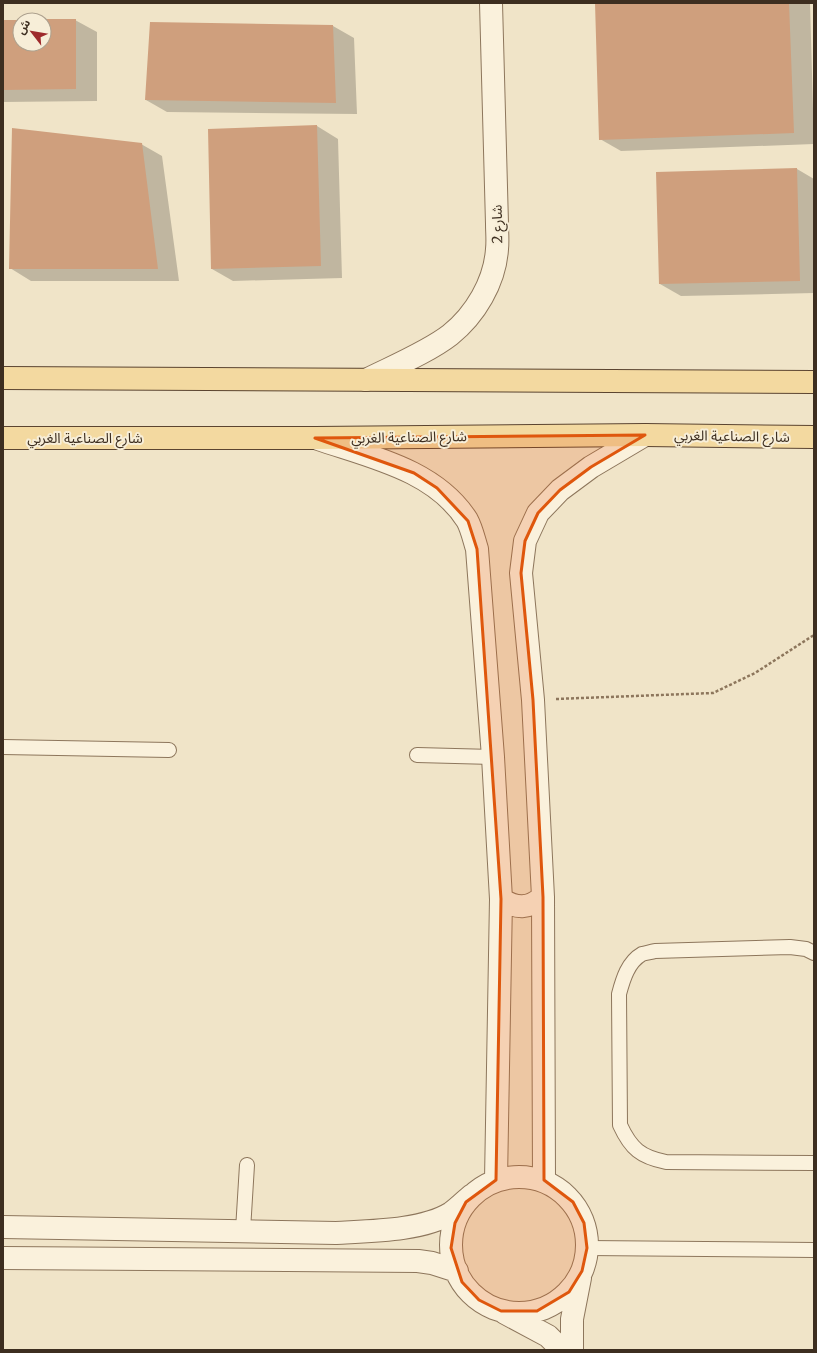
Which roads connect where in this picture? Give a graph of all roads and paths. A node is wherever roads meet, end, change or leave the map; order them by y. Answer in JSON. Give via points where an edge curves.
{"nodes":[{"id":1,"x":491,"y":3,"type":"edge"},
{"id":2,"x":3,"y":378,"type":"edge"},
{"id":3,"x":366,"y":380,"type":"junction"},
{"id":4,"x":814,"y":382,"type":"edge"},
{"id":5,"x":645,"y":435,"type":"junction"},
{"id":6,"x":814,"y":437,"type":"edge"},
{"id":7,"x":3,"y":438,"type":"edge"},
{"id":8,"x":315,"y":438,"type":"junction"},
{"id":9,"x":814,"y":635,"type":"edge"},
{"id":10,"x":533,"y":700,"type":"junction"},
{"id":11,"x":3,"y":748,"type":"edge"},
{"id":12,"x":169,"y":750,"type":"dead end"},
{"id":13,"x":417,"y":755,"type":"dead end"},
{"id":14,"x":493,"y":757,"type":"junction"},
{"id":15,"x":543,"y":897,"type":"junction"},
{"id":16,"x":501,"y":899,"type":"junction"},
{"id":17,"x":814,"y":953,"type":"edge"},
{"id":18,"x":814,"y":1163,"type":"edge"},
{"id":19,"x":247,"y":1165,"type":"dead end"},
{"id":20,"x":496,"y":1180,"type":"junction"},
{"id":21,"x":544,"y":1180,"type":"junction"},
{"id":22,"x":472,"y":1195,"type":"junction"},
{"id":23,"x":3,"y":1227,"type":"edge"},
{"id":24,"x":243,"y":1230,"type":"junction"},
{"id":25,"x":587,"y":1248,"type":"junction"},
{"id":26,"x":814,"y":1250,"type":"edge"},
{"id":27,"x":3,"y":1258,"type":"edge"},
{"id":28,"x":457,"y":1271,"type":"junction"},
{"id":29,"x":582,"y":1271,"type":"junction"},
{"id":30,"x":501,"y":1311,"type":"junction"},
{"id":31,"x":562,"y":1350,"type":"edge"},
{"id":32,"x":572,"y":1350,"type":"edge"}],
"edges":[{"from":1,"to":3,"type":"street","name":"شارع 2","via":[[497,224],[497,250],[492,274],[482,297],[468,318],[450,335]]},
{"from":2,"to":3,"type":"main road"},
{"from":3,"to":4,"type":"main road"},
{"from":5,"to":6,"type":"main road","name":"شارع الصناعية الغربي"},
{"from":5,"to":8,"type":"main road","name":"شارع الصناعية الغربي"},
{"from":5,"to":10,"type":"street","via":[[591,467],[560,490],[538,513],[525,541],[521,573]]},
{"from":7,"to":8,"type":"main road","name":"شارع الصناعية الغربي"},
{"from":8,"to":14,"type":"street","via":[[414,473],[454,503],[468,521],[478,549]]},
{"from":9,"to":10,"type":"path","via":[[754,673],[713,693]]},
{"from":10,"to":15,"type":"street"},
{"from":11,"to":12,"type":"lane"},
{"from":13,"to":14,"type":"lane"},
{"from":14,"to":16,"type":"street"},
{"from":15,"to":16,"type":"street","via":[[534,904],[522,906],[511,905]]},
{"from":15,"to":21,"type":"street"},
{"from":16,"to":20,"type":"street"},
{"from":17,"to":18,"type":"lane","via":[[790,947],[655,951],[642,955],[631,964],[619,994],[620,1125],[627,1140],[637,1151],[652,1159],[666,1162]]},
{"from":19,"to":24,"type":"lane"},
{"from":20,"to":21,"type":"street","via":[[520,1176]]},
{"from":20,"to":22,"type":"street"},
{"from":21,"to":25,"type":"street","via":[[564,1193],[580,1212],[586,1229]]},
{"from":22,"to":24,"type":"street","via":[[451,1213],[438,1219],[381,1231],[336,1233]]},
{"from":22,"to":28,"type":"street","via":[[459,1212],[452,1235],[452,1260]]},
{"from":23,"to":24,"type":"street"},
{"from":25,"to":26,"type":"lane"},
{"from":25,"to":29,"type":"street"},
{"from":27,"to":28,"type":"street","via":[[418,1261]]},
{"from":28,"to":30,"type":"street","via":[[470,1292],[484,1303]]},
{"from":29,"to":30,"type":"street","via":[[569,1292],[548,1306],[525,1313]]},
{"from":29,"to":32,"type":"street","via":[[572,1319]]},
{"from":30,"to":31,"type":"street","via":[[548,1336]]}]}
